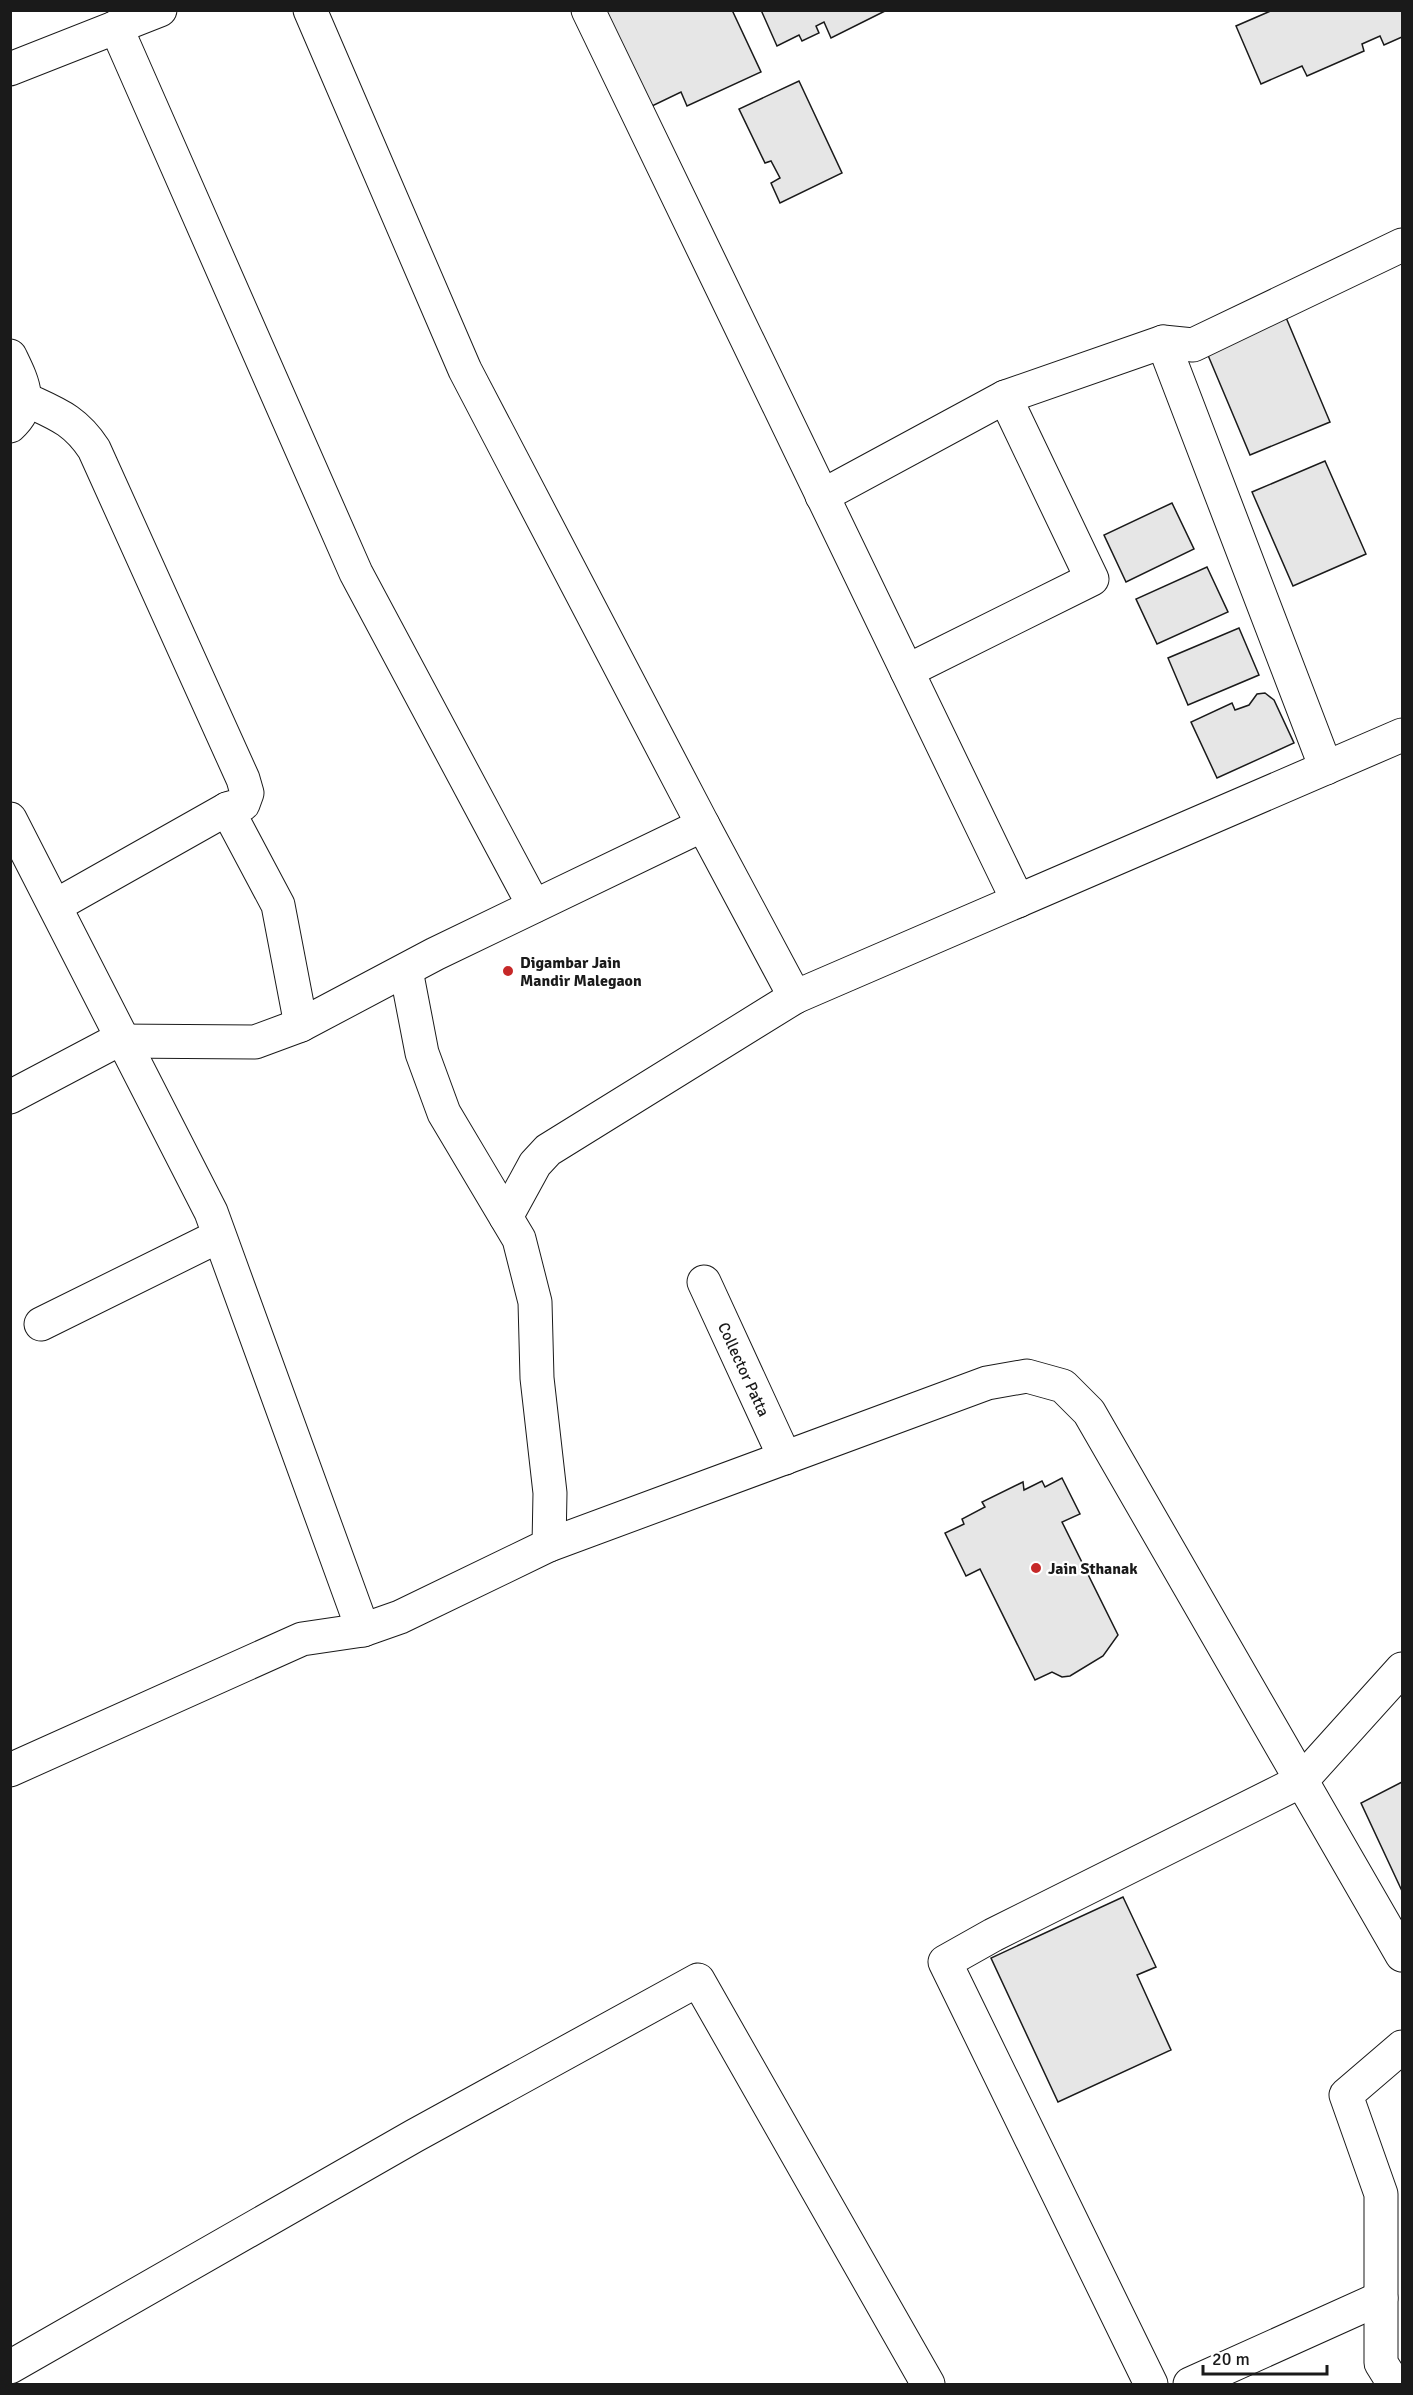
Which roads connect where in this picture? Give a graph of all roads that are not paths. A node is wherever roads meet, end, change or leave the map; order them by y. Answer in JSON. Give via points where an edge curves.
{"nodes":[{"id":1,"x":160,"y":10,"type":"edge"},
{"id":2,"x":310,"y":10,"type":"edge"},
{"id":3,"x":588,"y":10,"type":"edge"},
{"id":4,"x":116,"y":27,"type":"junction"},
{"id":5,"x":10,"y":69,"type":"edge"},
{"id":6,"x":1402,"y":245,"type":"edge"},
{"id":7,"x":1163,"y":342,"type":"junction"},
{"id":8,"x":10,"y":356,"type":"edge"},
{"id":9,"x":1005,"y":397,"type":"junction"},
{"id":10,"x":19,"y":413,"type":"edge"},
{"id":11,"x":822,"y":496,"type":"junction"},
{"id":12,"x":907,"y":671,"type":"junction"},
{"id":13,"x":1402,"y":735,"type":"edge"},
{"id":14,"x":1326,"y":768,"type":"junction"},
{"id":15,"x":227,"y":809,"type":"junction"},
{"id":16,"x":10,"y":819,"type":"edge"},
{"id":17,"x":703,"y":825,"type":"junction"},
{"id":18,"x":1018,"y":901,"type":"junction"},
{"id":19,"x":55,"y":906,"type":"junction"},
{"id":20,"x":534,"y":906,"type":"junction"},
{"id":21,"x":406,"y":970,"type":"junction"},
{"id":22,"x":795,"y":996,"type":"junction"},
{"id":23,"x":301,"y":1025,"type":"junction"},
{"id":24,"x":124,"y":1041,"type":"junction"},
{"id":25,"x":10,"y":1097,"type":"edge"},
{"id":26,"x":506,"y":1217,"type":"junction"},
{"id":27,"x":219,"y":1236,"type":"junction"},
{"id":28,"x":704,"y":1281,"type":"dead end"},
{"id":29,"x":41,"y":1324,"type":"dead end"},
{"id":30,"x":784,"y":1458,"type":"junction"},
{"id":31,"x":549,"y":1545,"type":"junction"},
{"id":32,"x":363,"y":1630,"type":"junction"},
{"id":33,"x":1402,"y":1669,"type":"edge"},
{"id":34,"x":10,"y":1770,"type":"edge"},
{"id":35,"x":1301,"y":1781,"type":"junction"},
{"id":36,"x":1402,"y":1955,"type":"edge"},
{"id":37,"x":1402,"y":2047,"type":"edge"},
{"id":38,"x":1381,"y":2298,"type":"junction"},
{"id":39,"x":10,"y":2367,"type":"edge"},
{"id":40,"x":928,"y":2385,"type":"edge"},
{"id":41,"x":1151,"y":2385,"type":"edge"},
{"id":42,"x":1190,"y":2385,"type":"edge"},
{"id":43,"x":1394,"y":2385,"type":"edge"}],
"edges":[{"from":1,"to":4,"type":"street"},
{"from":2,"to":17,"type":"street","via":[[465,370]]},
{"from":3,"to":11,"type":"street"},
{"from":4,"to":5,"type":"street"},
{"from":4,"to":20,"type":"street","via":[[356,573]]},
{"from":6,"to":7,"type":"street","via":[[1193,345]]},
{"from":7,"to":9,"type":"street"},
{"from":7,"to":14,"type":"street"},
{"from":8,"to":10,"type":"street","via":[[23,385]]},
{"from":9,"to":11,"type":"street"},
{"from":9,"to":12,"type":"street","via":[[1092,579]]},
{"from":10,"to":15,"type":"street","via":[[68,419],[94,448],[243,778],[247,793],[243,804]]},
{"from":11,"to":12,"type":"street"},
{"from":12,"to":18,"type":"street"},
{"from":13,"to":14,"type":"street"},
{"from":14,"to":18,"type":"street"},
{"from":15,"to":19,"type":"street"},
{"from":15,"to":23,"type":"street","via":[[278,905]]},
{"from":16,"to":19,"type":"street"},
{"from":17,"to":20,"type":"street"},
{"from":17,"to":22,"type":"street"},
{"from":18,"to":22,"type":"street"},
{"from":19,"to":24,"type":"street"},
{"from":20,"to":21,"type":"street"},
{"from":21,"to":23,"type":"street"},
{"from":21,"to":26,"type":"street","via":[[422,1053],[444,1113]]},
{"from":22,"to":26,"type":"street","via":[[548,1150],[535,1164]]},
{"from":23,"to":24,"type":"street","via":[[255,1042]]},
{"from":24,"to":25,"type":"street","via":[[116,1041]]},
{"from":24,"to":27,"type":"street","via":[[211,1212]]},
{"from":26,"to":31,"type":"street","via":[[519,1239],[535,1302],[537,1378],[550,1493]]},
{"from":27,"to":29,"type":"street"},
{"from":27,"to":32,"type":"street"},
{"from":28,"to":30,"type":"street","name":"Collector Patta"},
{"from":30,"to":31,"type":"street"},
{"from":30,"to":35,"type":"street","via":[[987,1383],[1027,1376],[1063,1386],[1089,1412]]},
{"from":31,"to":32,"type":"street","via":[[400,1617]]},
{"from":32,"to":34,"type":"street","via":[[302,1639]]},
{"from":33,"to":35,"type":"street"},
{"from":35,"to":36,"type":"street"},
{"from":35,"to":41,"type":"street","via":[[945,1962]]},
{"from":37,"to":38,"type":"street","via":[[1346,2095],[1381,2194]]},
{"from":38,"to":42,"type":"street"},
{"from":38,"to":43,"type":"street","via":[[1381,2363]]},
{"from":39,"to":40,"type":"street","via":[[414,2136],[698,1980]]}]}
